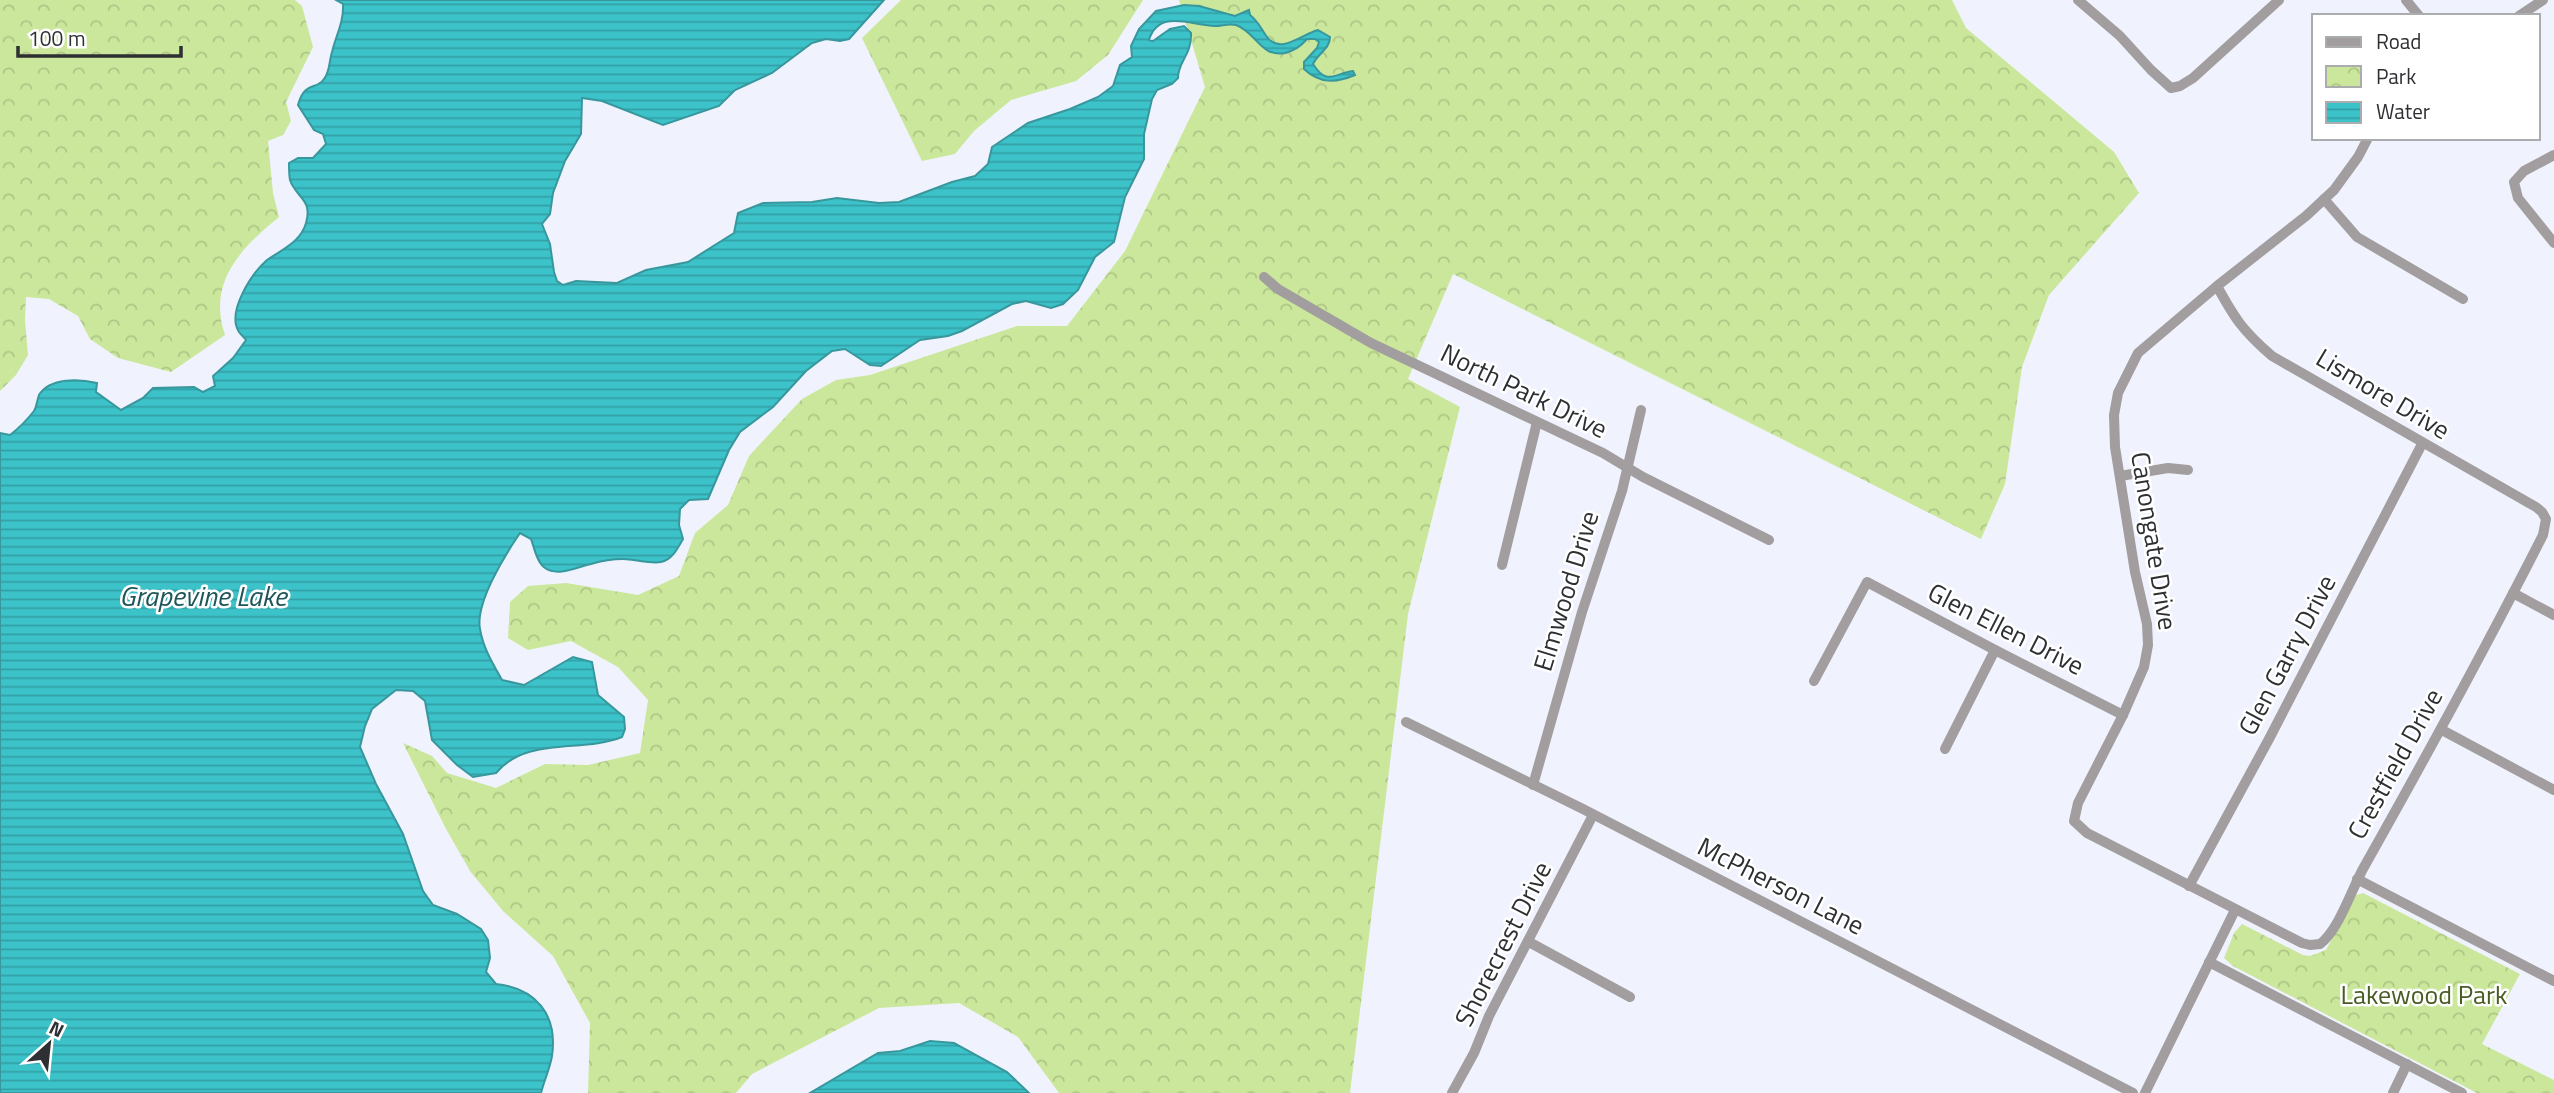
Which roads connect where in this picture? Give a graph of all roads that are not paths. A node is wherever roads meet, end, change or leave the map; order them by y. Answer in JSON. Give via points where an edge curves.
{"nodes":[{"id":1,"x":2078,"y":0,"type":"edge"},
{"id":2,"x":2279,"y":0,"type":"edge"},
{"id":3,"x":2406,"y":0,"type":"edge"},
{"id":4,"x":2543,"y":0,"type":"edge"},
{"id":5,"x":2417,"y":14,"type":"edge"},
{"id":6,"x":2522,"y":14,"type":"edge"},
{"id":7,"x":2367,"y":140,"type":"edge"},
{"id":8,"x":2554,"y":155,"type":"edge"},
{"id":9,"x":2324,"y":199,"type":"junction"},
{"id":10,"x":2554,"y":243,"type":"edge"},
{"id":11,"x":1264,"y":277,"type":"dead end"},
{"id":12,"x":2217,"y":286,"type":"junction"},
{"id":13,"x":2463,"y":299,"type":"dead end"},
{"id":14,"x":1641,"y":410,"type":"dead end"},
{"id":15,"x":1537,"y":422,"type":"junction"},
{"id":16,"x":2422,"y":444,"type":"junction"},
{"id":17,"x":1627,"y":468,"type":"junction"},
{"id":18,"x":2188,"y":470,"type":"dead end"},
{"id":19,"x":2120,"y":476,"type":"junction"},
{"id":20,"x":2546,"y":519,"type":"joint"},
{"id":21,"x":1769,"y":540,"type":"dead end"},
{"id":22,"x":1502,"y":565,"type":"dead end"},
{"id":23,"x":2514,"y":593,"type":"junction"},
{"id":24,"x":2554,"y":615,"type":"edge"},
{"id":25,"x":1995,"y":650,"type":"junction"},
{"id":26,"x":1814,"y":681,"type":"dead end"},
{"id":27,"x":2123,"y":715,"type":"junction"},
{"id":28,"x":1406,"y":722,"type":"dead end"},
{"id":29,"x":2442,"y":730,"type":"junction"},
{"id":30,"x":1945,"y":748,"type":"dead end"},
{"id":31,"x":1533,"y":785,"type":"junction"},
{"id":32,"x":2554,"y":790,"type":"edge"},
{"id":33,"x":1593,"y":816,"type":"junction"},
{"id":34,"x":2357,"y":879,"type":"junction"},
{"id":35,"x":2189,"y":886,"type":"junction"},
{"id":36,"x":2235,"y":910,"type":"junction"},
{"id":37,"x":1529,"y":942,"type":"junction"},
{"id":38,"x":2209,"y":962,"type":"junction"},
{"id":39,"x":2554,"y":981,"type":"edge"},
{"id":40,"x":1630,"y":997,"type":"dead end"},
{"id":41,"x":2407,"y":1064,"type":"junction"},
{"id":42,"x":1452,"y":1093,"type":"edge"},
{"id":43,"x":2133,"y":1093,"type":"edge"},
{"id":44,"x":2145,"y":1093,"type":"edge"},
{"id":45,"x":2393,"y":1093,"type":"edge"},
{"id":46,"x":2462,"y":1093,"type":"edge"}],
"edges":[{"from":1,"to":2,"type":"street","via":[[2171,88],[2193,78]]},
{"from":3,"to":5,"type":"street"},
{"from":4,"to":6,"type":"street"},
{"from":7,"to":9,"type":"street","name":"Canongate Drive"},
{"from":8,"to":10,"type":"street","via":[[2524,171],[2514,182],[2518,198]]},
{"from":9,"to":12,"type":"street","name":"Canongate Drive"},
{"from":9,"to":13,"type":"street","via":[[2357,237]]},
{"from":11,"to":15,"type":"street","name":"North Park Drive","via":[[1371,343]]},
{"from":12,"to":16,"type":"street","name":"Lismore Drive","via":[[2238,324],[2272,356]]},
{"from":12,"to":19,"type":"street","name":"Canongate Drive","via":[[2138,353],[2118,393],[2114,415]]},
{"from":14,"to":17,"type":"street","name":"Elmwood Drive"},
{"from":15,"to":17,"type":"street","name":"North Park Drive"},
{"from":15,"to":22,"type":"street"},
{"from":16,"to":20,"type":"street","name":"Lismore Drive","via":[[2536,508]]},
{"from":16,"to":35,"type":"street","name":"Glen Garry Drive"},
{"from":17,"to":21,"type":"street","name":"North Park Drive"},
{"from":17,"to":31,"type":"street","name":"Elmwood Drive"},
{"from":18,"to":19,"type":"street","via":[[2168,468]]},
{"from":19,"to":27,"type":"street","name":"Canongate Drive","via":[[2148,645],[2144,667]]},
{"from":20,"to":23,"type":"street","name":"Crestfield Drive","via":[[2543,535]]},
{"from":23,"to":24,"type":"street"},
{"from":23,"to":29,"type":"street","name":"Crestfield Drive"},
{"from":25,"to":26,"type":"street","name":"Glen Ellen Drive","via":[[1867,582]]},
{"from":25,"to":27,"type":"street","name":"Glen Ellen Drive"},
{"from":25,"to":30,"type":"street"},
{"from":27,"to":35,"type":"street","name":"Canongate Drive","via":[[2078,803],[2074,821],[2087,833]]},
{"from":28,"to":31,"type":"street","name":"McPherson Lane"},
{"from":29,"to":32,"type":"street"},
{"from":29,"to":34,"type":"street","name":"Crestfield Drive"},
{"from":31,"to":33,"type":"street","name":"McPherson Lane"},
{"from":33,"to":37,"type":"street","name":"Shorecrest Drive"},
{"from":33,"to":43,"type":"street","name":"McPherson Lane"},
{"from":34,"to":36,"type":"street","name":"Crestfield Drive","via":[[2332,930],[2320,944],[2302,943]]},
{"from":34,"to":39,"type":"street"},
{"from":35,"to":36,"type":"street","name":"Canongate Drive"},
{"from":36,"to":38,"type":"street"},
{"from":37,"to":40,"type":"street"},
{"from":37,"to":42,"type":"street","name":"Shorecrest Drive"},
{"from":38,"to":41,"type":"street"},
{"from":38,"to":44,"type":"street"},
{"from":41,"to":45,"type":"street"},
{"from":41,"to":46,"type":"street"}]}
